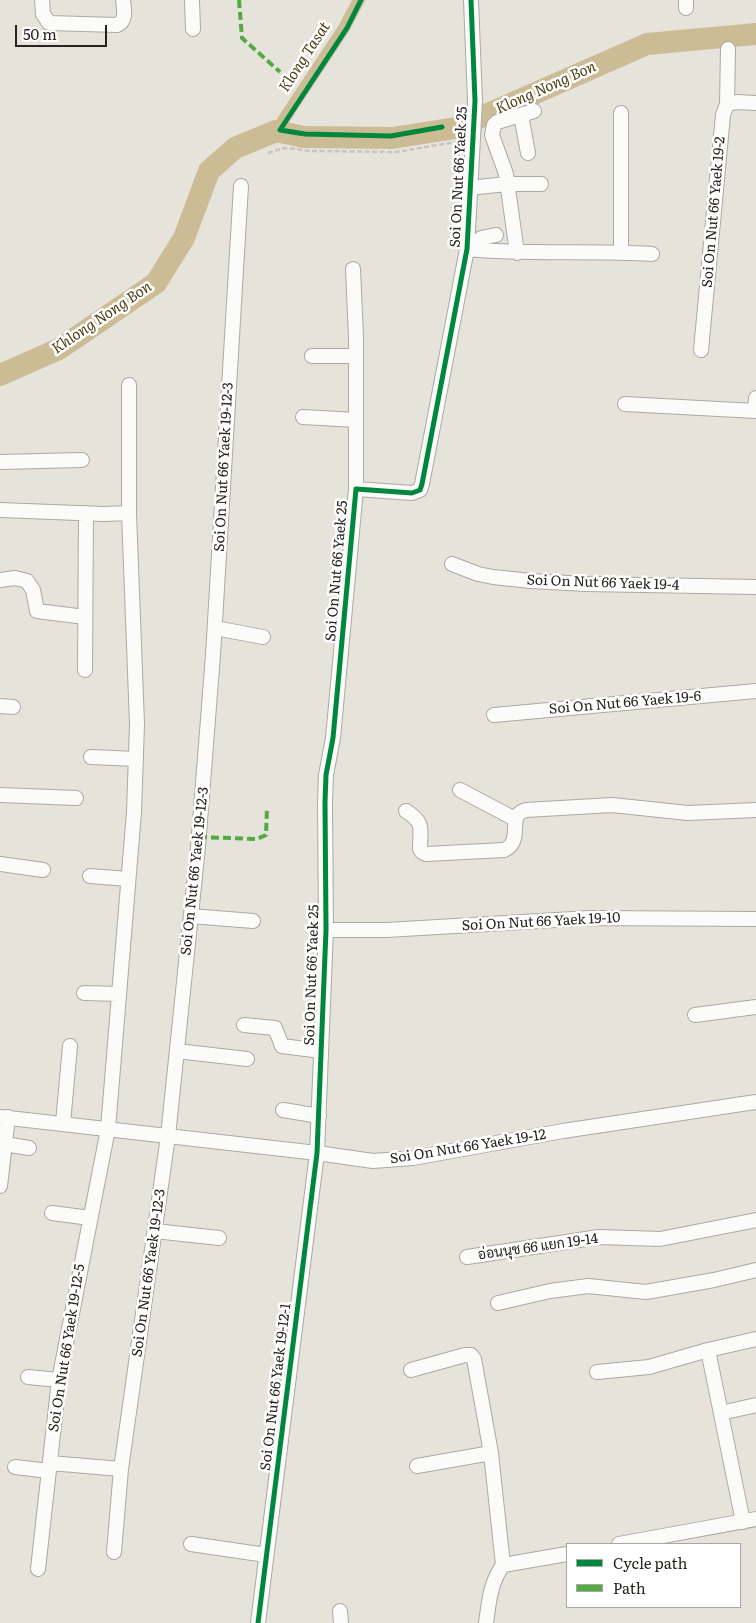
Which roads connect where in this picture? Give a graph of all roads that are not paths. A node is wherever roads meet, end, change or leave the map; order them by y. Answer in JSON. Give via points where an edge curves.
{"nodes":[{"id":1,"x":42,"y":0,"type":"edge"},
{"id":2,"x":123,"y":0,"type":"edge"},
{"id":3,"x":192,"y":0,"type":"edge"},
{"id":4,"x":471,"y":0,"type":"edge"},
{"id":5,"x":193,"y":28,"type":"dead end"},
{"id":6,"x":728,"y":49,"type":"dead end"},
{"id":7,"x":727,"y":104,"type":"junction"},
{"id":8,"x":756,"y":104,"type":"edge"},
{"id":9,"x":621,"y":113,"type":"dead end"},
{"id":10,"x":528,"y":153,"type":"dead end"},
{"id":11,"x":507,"y":184,"type":"junction"},
{"id":12,"x":540,"y":184,"type":"dead end"},
{"id":13,"x":241,"y":186,"type":"dead end"},
{"id":14,"x":478,"y":187,"type":"dead end"},
{"id":15,"x":496,"y":235,"type":"dead end"},
{"id":16,"x":470,"y":249,"type":"junction"},
{"id":17,"x":621,"y":252,"type":"junction"},
{"id":18,"x":517,"y":253,"type":"junction"},
{"id":19,"x":652,"y":254,"type":"dead end"},
{"id":20,"x":353,"y":269,"type":"dead end"},
{"id":21,"x":701,"y":350,"type":"dead end"},
{"id":22,"x":312,"y":356,"type":"dead end"},
{"id":23,"x":356,"y":356,"type":"junction"},
{"id":24,"x":129,"y":385,"type":"dead end"},
{"id":25,"x":625,"y":404,"type":"dead end"},
{"id":26,"x":756,"y":406,"type":"edge"},
{"id":27,"x":303,"y":417,"type":"dead end"},
{"id":28,"x":356,"y":420,"type":"junction"},
{"id":29,"x":82,"y":460,"type":"dead end"},
{"id":30,"x":0,"y":462,"type":"edge"},
{"id":31,"x":356,"y":489,"type":"junction"},
{"id":32,"x":0,"y":510,"type":"edge"},
{"id":33,"x":86,"y":513,"type":"junction"},
{"id":34,"x":129,"y":513,"type":"junction"},
{"id":35,"x":452,"y":564,"type":"dead end"},
{"id":36,"x":0,"y":580,"type":"edge"},
{"id":37,"x":756,"y":587,"type":"edge"},
{"id":38,"x":85,"y":617,"type":"junction"},
{"id":39,"x":215,"y":628,"type":"junction"},
{"id":40,"x":264,"y":637,"type":"dead end"},
{"id":41,"x":85,"y":670,"type":"dead end"},
{"id":42,"x":756,"y":691,"type":"edge"},
{"id":43,"x":494,"y":715,"type":"dead end"},
{"id":44,"x":91,"y":757,"type":"dead end"},
{"id":45,"x":136,"y":759,"type":"junction"},
{"id":46,"x":460,"y":790,"type":"dead end"},
{"id":47,"x":0,"y":795,"type":"edge"},
{"id":48,"x":76,"y":798,"type":"dead end"},
{"id":49,"x":756,"y":810,"type":"edge"},
{"id":50,"x":406,"y":811,"type":"dead end"},
{"id":51,"x":515,"y":819,"type":"junction"},
{"id":52,"x":0,"y":864,"type":"edge"},
{"id":53,"x":43,"y":870,"type":"dead end"},
{"id":54,"x":90,"y":876,"type":"dead end"},
{"id":55,"x":128,"y":879,"type":"junction"},
{"id":56,"x":191,"y":916,"type":"junction"},
{"id":57,"x":756,"y":919,"type":"edge"},
{"id":58,"x":253,"y":921,"type":"dead end"},
{"id":59,"x":326,"y":930,"type":"junction"},
{"id":60,"x":84,"y":993,"type":"dead end"},
{"id":61,"x":118,"y":994,"type":"junction"},
{"id":62,"x":756,"y":1007,"type":"edge"},
{"id":63,"x":695,"y":1015,"type":"dead end"},
{"id":64,"x":244,"y":1025,"type":"dead end"},
{"id":65,"x":70,"y":1046,"type":"dead end"},
{"id":66,"x":177,"y":1051,"type":"junction"},
{"id":67,"x":321,"y":1051,"type":"junction"},
{"id":68,"x":247,"y":1059,"type":"dead end"},
{"id":69,"x":756,"y":1102,"type":"edge"},
{"id":70,"x":283,"y":1110,"type":"dead end"},
{"id":71,"x":319,"y":1116,"type":"junction"},
{"id":72,"x":4,"y":1117,"type":"edge"},
{"id":73,"x":63,"y":1123,"type":"junction"},
{"id":74,"x":108,"y":1129,"type":"junction"},
{"id":75,"x":168,"y":1136,"type":"junction"},
{"id":76,"x":5,"y":1144,"type":"junction"},
{"id":77,"x":29,"y":1148,"type":"dead end"},
{"id":78,"x":317,"y":1153,"type":"junction"},
{"id":79,"x":0,"y":1186,"type":"edge"},
{"id":80,"x":52,"y":1213,"type":"dead end"},
{"id":81,"x":90,"y":1218,"type":"junction"},
{"id":82,"x":756,"y":1220,"type":"edge"},
{"id":83,"x":155,"y":1231,"type":"junction"},
{"id":84,"x":219,"y":1238,"type":"dead end"},
{"id":85,"x":467,"y":1257,"type":"dead end"},
{"id":86,"x":756,"y":1270,"type":"edge"},
{"id":87,"x":498,"y":1303,"type":"dead end"},
{"id":88,"x":756,"y":1339,"type":"edge"},
{"id":89,"x":708,"y":1350,"type":"junction"},
{"id":90,"x":411,"y":1370,"type":"dead end"},
{"id":91,"x":597,"y":1372,"type":"dead end"},
{"id":92,"x":28,"y":1377,"type":"dead end"},
{"id":93,"x":59,"y":1380,"type":"junction"},
{"id":94,"x":756,"y":1404,"type":"edge"},
{"id":95,"x":721,"y":1413,"type":"junction"},
{"id":96,"x":491,"y":1453,"type":"junction"},
{"id":97,"x":417,"y":1466,"type":"dead end"},
{"id":98,"x":16,"y":1467,"type":"dead end"},
{"id":99,"x":49,"y":1467,"type":"junction"},
{"id":100,"x":121,"y":1469,"type":"junction"},
{"id":101,"x":750,"y":1520,"type":"edge"},
{"id":102,"x":624,"y":1543,"type":"edge"},
{"id":103,"x":191,"y":1544,"type":"dead end"},
{"id":104,"x":114,"y":1552,"type":"dead end"},
{"id":105,"x":566,"y":1554,"type":"edge"},
{"id":106,"x":266,"y":1555,"type":"junction"},
{"id":107,"x":503,"y":1565,"type":"junction"},
{"id":108,"x":38,"y":1569,"type":"dead end"},
{"id":109,"x":258,"y":1623,"type":"edge"},
{"id":110,"x":486,"y":1623,"type":"edge"}],
"edges":[{"from":1,"to":2,"type":"street","via":[[43,14],[50,22],[117,25],[124,18]]},
{"from":3,"to":5,"type":"street"},
{"from":4,"to":16,"type":"street","name":"Soi On Nut 66 Yaek 25","via":[[475,101]]},
{"from":6,"to":7,"type":"street","name":"Soi On Nut 66 Yaek 19-2"},
{"from":7,"to":8,"type":"street"},
{"from":7,"to":21,"type":"street","name":"Soi On Nut 66 Yaek 19-2","via":[[723,115]]},
{"from":9,"to":17,"type":"street"},
{"from":10,"to":11,"type":"street","via":[[527,112],[497,122],[492,135]]},
{"from":11,"to":12,"type":"street"},
{"from":11,"to":14,"type":"street"},
{"from":11,"to":18,"type":"street"},
{"from":13,"to":39,"type":"street","name":"Soi On Nut 66 Yaek 19-12-3"},
{"from":15,"to":16,"type":"street","via":[[480,238]]},
{"from":16,"to":18,"type":"street"},
{"from":16,"to":31,"type":"street","name":"Soi On Nut 66 Yaek 25","via":[[420,490],[412,493]]},
{"from":17,"to":18,"type":"street"},
{"from":17,"to":19,"type":"street"},
{"from":20,"to":23,"type":"street"},
{"from":22,"to":23,"type":"street"},
{"from":23,"to":28,"type":"street"},
{"from":24,"to":34,"type":"street","name":"Soi On Nut 66 Yaek 19-12-5"},
{"from":25,"to":26,"type":"street"},
{"from":27,"to":28,"type":"street"},
{"from":28,"to":31,"type":"street"},
{"from":29,"to":30,"type":"street"},
{"from":31,"to":59,"type":"street","name":"Soi On Nut 66 Yaek 25","via":[[333,738],[326,775]]},
{"from":32,"to":33,"type":"street"},
{"from":33,"to":34,"type":"street"},
{"from":33,"to":38,"type":"street"},
{"from":34,"to":45,"type":"street","name":"Soi On Nut 66 Yaek 19-12-5"},
{"from":35,"to":37,"type":"street","name":"Soi On Nut 66 Yaek 19-4","via":[[478,574],[531,581]]},
{"from":36,"to":38,"type":"street","via":[[14,578],[27,581],[34,590],[37,611]]},
{"from":38,"to":41,"type":"street"},
{"from":39,"to":40,"type":"street"},
{"from":39,"to":56,"type":"street","name":"Soi On Nut 66 Yaek 19-12-3"},
{"from":42,"to":43,"type":"street","name":"Soi On Nut 66 Yaek 19-6"},
{"from":44,"to":45,"type":"street"},
{"from":45,"to":55,"type":"street","name":"Soi On Nut 66 Yaek 19-12-5"},
{"from":46,"to":51,"type":"street"},
{"from":47,"to":48,"type":"street"},
{"from":49,"to":51,"type":"street","via":[[688,813],[612,805],[526,810]]},
{"from":50,"to":51,"type":"street","via":[[420,822],[420,849],[426,854],[510,848],[514,843]]},
{"from":52,"to":53,"type":"street"},
{"from":54,"to":55,"type":"street"},
{"from":55,"to":61,"type":"street","name":"Soi On Nut 66 Yaek 19-12-5"},
{"from":56,"to":58,"type":"street"},
{"from":56,"to":66,"type":"street","name":"Soi On Nut 66 Yaek 19-12-3"},
{"from":57,"to":59,"type":"street","name":"Soi On Nut 66 Yaek 19-10","via":[[590,918],[387,930]]},
{"from":59,"to":67,"type":"street","name":"Soi On Nut 66 Yaek 25"},
{"from":60,"to":61,"type":"street"},
{"from":61,"to":74,"type":"street","name":"Soi On Nut 66 Yaek 19-12-5"},
{"from":62,"to":63,"type":"street"},
{"from":64,"to":67,"type":"street","via":[[275,1028],[282,1046]]},
{"from":65,"to":73,"type":"street"},
{"from":66,"to":68,"type":"street"},
{"from":66,"to":75,"type":"street","name":"Soi On Nut 66 Yaek 19-12-3"},
{"from":67,"to":71,"type":"street","name":"Soi On Nut 66 Yaek 25"},
{"from":69,"to":78,"type":"street","name":"Soi On Nut 66 Yaek 19-12","via":[[412,1158],[373,1161]]},
{"from":70,"to":71,"type":"street"},
{"from":71,"to":78,"type":"street","name":"Soi On Nut 66 Yaek 25"},
{"from":72,"to":73,"type":"street","name":"Soi On Nut 66 Yaek 19-12"},
{"from":72,"to":76,"type":"street"},
{"from":73,"to":74,"type":"street","name":"Soi On Nut 66 Yaek 19-12"},
{"from":74,"to":75,"type":"street","name":"Soi On Nut 66 Yaek 19-12"},
{"from":74,"to":81,"type":"street","name":"Soi On Nut 66 Yaek 19-12-5"},
{"from":75,"to":78,"type":"street","name":"Soi On Nut 66 Yaek 19-12"},
{"from":75,"to":83,"type":"street","name":"Soi On Nut 66 Yaek 19-12-3"},
{"from":76,"to":77,"type":"street"},
{"from":76,"to":79,"type":"street"},
{"from":78,"to":106,"type":"street","name":"Soi On Nut 66 Yaek 19-12-1"},
{"from":80,"to":81,"type":"street"},
{"from":81,"to":93,"type":"street","name":"Soi On Nut 66 Yaek 19-12-5"},
{"from":82,"to":85,"type":"street","name":"อ่อนนุช 66 แยก 19-14","via":[[660,1239],[599,1237]]},
{"from":83,"to":84,"type":"street"},
{"from":83,"to":100,"type":"street","name":"Soi On Nut 66 Yaek 19-12-3"},
{"from":86,"to":87,"type":"street","via":[[646,1292],[588,1286]]},
{"from":88,"to":89,"type":"street"},
{"from":89,"to":91,"type":"street","via":[[649,1367]]},
{"from":89,"to":95,"type":"street"},
{"from":90,"to":96,"type":"street","via":[[471,1355]]},
{"from":92,"to":93,"type":"street"},
{"from":93,"to":99,"type":"street","name":"Soi On Nut 66 Yaek 19-12-5"},
{"from":94,"to":95,"type":"street"},
{"from":95,"to":101,"type":"street"},
{"from":96,"to":97,"type":"street"},
{"from":96,"to":107,"type":"street"},
{"from":98,"to":99,"type":"street"},
{"from":99,"to":100,"type":"street"},
{"from":99,"to":108,"type":"street","name":"Soi On Nut 66 Yaek 19-12-5"},
{"from":100,"to":104,"type":"street","name":"Soi On Nut 66 Yaek 19-12-3"},
{"from":101,"to":102,"type":"street"},
{"from":103,"to":106,"type":"street"},
{"from":105,"to":107,"type":"street"},
{"from":106,"to":109,"type":"street","name":"Soi On Nut 66 Yaek 19-12-1"},
{"from":107,"to":110,"type":"street","via":[[490,1589]]}]}
